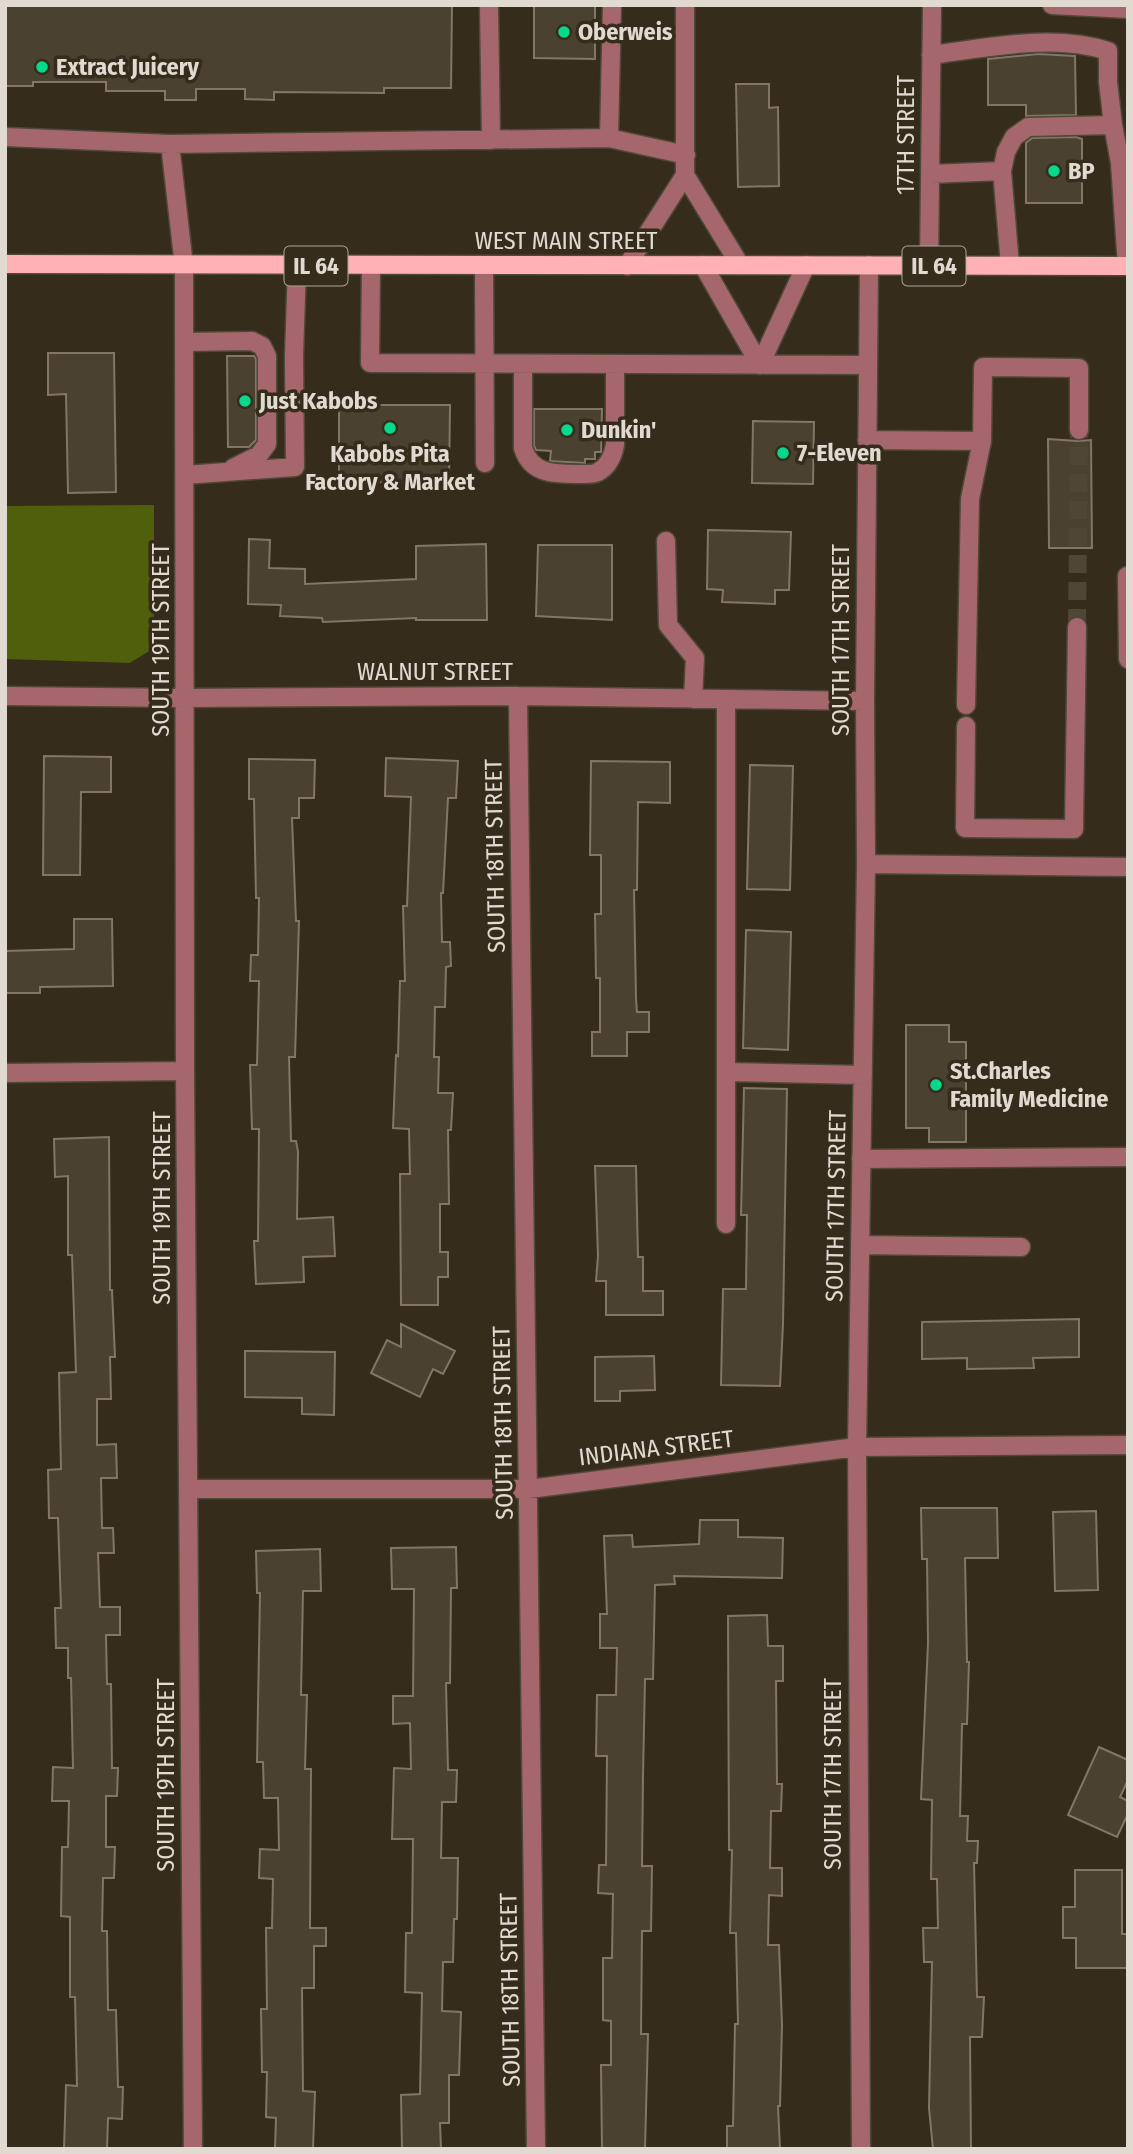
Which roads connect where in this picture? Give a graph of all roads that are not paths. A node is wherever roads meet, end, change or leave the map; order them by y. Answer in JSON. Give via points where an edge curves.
{"nodes":[{"id":1,"x":489,"y":5,"type":"edge"},
{"id":2,"x":612,"y":5,"type":"edge"},
{"id":3,"x":685,"y":5,"type":"edge"},
{"id":4,"x":932,"y":5,"type":"edge"},
{"id":5,"x":1052,"y":5,"type":"edge"},
{"id":6,"x":1128,"y":9,"type":"edge"},
{"id":7,"x":931,"y":55,"type":"junction"},
{"id":8,"x":1113,"y":125,"type":"junction"},
{"id":9,"x":5,"y":136,"type":"edge"},
{"id":10,"x":609,"y":138,"type":"junction"},
{"id":11,"x":491,"y":139,"type":"junction"},
{"id":12,"x":170,"y":144,"type":"junction"},
{"id":13,"x":686,"y":155,"type":"junction"},
{"id":14,"x":1002,"y":171,"type":"junction"},
{"id":15,"x":930,"y":174,"type":"junction"},
{"id":16,"x":685,"y":175,"type":"junction"},
{"id":17,"x":5,"y":264,"type":"edge"},
{"id":18,"x":703,"y":265,"type":"junction"},
{"id":19,"x":740,"y":265,"type":"junction"},
{"id":20,"x":806,"y":265,"type":"junction"},
{"id":21,"x":869,"y":265,"type":"junction"},
{"id":22,"x":1010,"y":265,"type":"junction"},
{"id":23,"x":184,"y":266,"type":"junction"},
{"id":24,"x":297,"y":266,"type":"junction"},
{"id":25,"x":371,"y":266,"type":"junction"},
{"id":26,"x":484,"y":266,"type":"junction"},
{"id":27,"x":627,"y":266,"type":"junction"},
{"id":28,"x":929,"y":266,"type":"junction"},
{"id":29,"x":1127,"y":266,"type":"edge"},
{"id":30,"x":185,"y":342,"type":"junction"},
{"id":31,"x":267,"y":356,"type":"junction"},
{"id":32,"x":294,"y":356,"type":"junction"},
{"id":33,"x":485,"y":364,"type":"junction"},
{"id":34,"x":523,"y":364,"type":"junction"},
{"id":35,"x":615,"y":364,"type":"junction"},
{"id":36,"x":760,"y":365,"type":"junction"},
{"id":37,"x":868,"y":365,"type":"junction"},
{"id":38,"x":1079,"y":430,"type":"tunnel mouth"},
{"id":39,"x":867,"y":440,"type":"junction"},
{"id":40,"x":982,"y":441,"type":"junction"},
{"id":41,"x":485,"y":463,"type":"dead end"},
{"id":42,"x":223,"y":472,"type":"junction"},
{"id":43,"x":185,"y":475,"type":"junction"},
{"id":44,"x":666,"y":541,"type":"dead end"},
{"id":45,"x":1127,"y":576,"type":"edge"},
{"id":46,"x":1077,"y":627,"type":"tunnel mouth"},
{"id":47,"x":1128,"y":659,"type":"edge"},
{"id":48,"x":5,"y":696,"type":"edge"},
{"id":49,"x":518,"y":696,"type":"junction"},
{"id":50,"x":186,"y":698,"type":"junction"},
{"id":51,"x":693,"y":699,"type":"junction"},
{"id":52,"x":726,"y":699,"type":"junction"},
{"id":53,"x":865,"y":701,"type":"junction"},
{"id":54,"x":966,"y":705,"type":"dead end"},
{"id":55,"x":966,"y":726,"type":"dead end"},
{"id":56,"x":866,"y":864,"type":"junction"},
{"id":57,"x":1128,"y":867,"type":"edge"},
{"id":58,"x":185,"y":1071,"type":"junction"},
{"id":59,"x":726,"y":1072,"type":"junction"},
{"id":60,"x":5,"y":1073,"type":"edge"},
{"id":61,"x":863,"y":1075,"type":"junction"},
{"id":62,"x":1128,"y":1157,"type":"edge"},
{"id":63,"x":861,"y":1158,"type":"junction"},
{"id":64,"x":726,"y":1224,"type":"dead end"},
{"id":65,"x":860,"y":1245,"type":"junction"},
{"id":66,"x":1021,"y":1247,"type":"dead end"},
{"id":67,"x":1128,"y":1446,"type":"edge"},
{"id":68,"x":857,"y":1447,"type":"junction"},
{"id":69,"x":189,"y":1489,"type":"junction"},
{"id":70,"x":529,"y":1489,"type":"junction"},
{"id":71,"x":193,"y":2149,"type":"edge"},
{"id":72,"x":536,"y":2149,"type":"edge"},
{"id":73,"x":861,"y":2149,"type":"edge"}],
"edges":[{"from":1,"to":11,"type":"street"},
{"from":2,"to":10,"type":"street"},
{"from":3,"to":13,"type":"street"},
{"from":4,"to":7,"type":"street","name":"17TH STREET"},
{"from":5,"to":6,"type":"street"},
{"from":7,"to":8,"type":"street","via":[[1026,44],[1087,44],[1108,51]]},
{"from":7,"to":15,"type":"street","name":"17TH STREET"},
{"from":8,"to":14,"type":"street","via":[[1028,127],[1014,137]]},
{"from":8,"to":29,"type":"street"},
{"from":9,"to":12,"type":"street"},
{"from":10,"to":11,"type":"street"},
{"from":10,"to":13,"type":"street"},
{"from":11,"to":12,"type":"street"},
{"from":12,"to":23,"type":"street","name":"SOUTH 19TH STREET"},
{"from":13,"to":16,"type":"street"},
{"from":14,"to":15,"type":"street"},
{"from":14,"to":22,"type":"street"},
{"from":15,"to":28,"type":"street","name":"17TH STREET"},
{"from":16,"to":19,"type":"street"},
{"from":16,"to":27,"type":"street"},
{"from":17,"to":23,"type":"main road","name":"WEST MAIN STREET","number":"IL 64"},
{"from":18,"to":19,"type":"main road","name":"WEST MAIN STREET","number":"IL 64"},
{"from":18,"to":27,"type":"main road","name":"WEST MAIN STREET","number":"IL 64"},
{"from":18,"to":36,"type":"street"},
{"from":19,"to":20,"type":"main road","name":"WEST MAIN STREET","number":"IL 64"},
{"from":20,"to":21,"type":"main road","name":"WEST MAIN STREET","number":"IL 64"},
{"from":20,"to":36,"type":"street"},
{"from":21,"to":28,"type":"main road","name":"WEST MAIN STREET","number":"IL 64"},
{"from":21,"to":37,"type":"street","name":"SOUTH 17TH STREET"},
{"from":22,"to":28,"type":"main road","name":"WEST MAIN STREET","number":"IL 64"},
{"from":22,"to":29,"type":"main road","name":"WEST MAIN STREET","number":"IL 64"},
{"from":23,"to":24,"type":"main road","name":"WEST MAIN STREET","number":"IL 64"},
{"from":23,"to":30,"type":"street","name":"SOUTH 19TH STREET"},
{"from":24,"to":25,"type":"main road","name":"WEST MAIN STREET","number":"IL 64"},
{"from":24,"to":32,"type":"street"},
{"from":25,"to":26,"type":"main road","name":"WEST MAIN STREET","number":"IL 64"},
{"from":25,"to":33,"type":"street","via":[[370,363]]},
{"from":26,"to":27,"type":"main road","name":"WEST MAIN STREET","number":"IL 64"},
{"from":26,"to":33,"type":"street"},
{"from":30,"to":31,"type":"street","via":[[252,341],[262,346]]},
{"from":30,"to":43,"type":"street","name":"SOUTH 19TH STREET"},
{"from":31,"to":32,"type":"street"},
{"from":31,"to":42,"type":"street","via":[[267,443],[259,455]]},
{"from":32,"to":42,"type":"street","via":[[295,467]]},
{"from":33,"to":34,"type":"street"},
{"from":33,"to":41,"type":"street"},
{"from":34,"to":35,"type":"street"},
{"from":34,"to":35,"type":"street","via":[[523,448],[526,457],[549,474],[596,474],[613,456]]},
{"from":35,"to":36,"type":"street"},
{"from":36,"to":37,"type":"street"},
{"from":37,"to":39,"type":"street","name":"SOUTH 17TH STREET"},
{"from":38,"to":40,"type":"street","via":[[1079,368],[982,367]]},
{"from":39,"to":40,"type":"street"},
{"from":39,"to":53,"type":"street","name":"SOUTH 17TH STREET"},
{"from":40,"to":54,"type":"street","via":[[970,499]]},
{"from":42,"to":43,"type":"street"},
{"from":43,"to":50,"type":"street","name":"SOUTH 19TH STREET"},
{"from":44,"to":51,"type":"street","via":[[668,625],[695,658]]},
{"from":45,"to":47,"type":"street"},
{"from":46,"to":55,"type":"street","via":[[1074,829],[965,828]]},
{"from":48,"to":50,"type":"street","name":"WALNUT STREET"},
{"from":49,"to":50,"type":"street","name":"WALNUT STREET"},
{"from":49,"to":51,"type":"street","name":"WALNUT STREET"},
{"from":49,"to":70,"type":"street","name":"SOUTH 18TH STREET"},
{"from":50,"to":58,"type":"street","name":"SOUTH 19TH STREET"},
{"from":51,"to":52,"type":"street","name":"WALNUT STREET"},
{"from":52,"to":53,"type":"street","name":"WALNUT STREET"},
{"from":52,"to":59,"type":"street"},
{"from":53,"to":56,"type":"street","name":"SOUTH 17TH STREET"},
{"from":56,"to":57,"type":"street"},
{"from":56,"to":61,"type":"street","name":"SOUTH 17TH STREET"},
{"from":58,"to":60,"type":"street"},
{"from":58,"to":69,"type":"street","name":"SOUTH 19TH STREET"},
{"from":59,"to":61,"type":"street"},
{"from":59,"to":64,"type":"street"},
{"from":61,"to":63,"type":"street","name":"SOUTH 17TH STREET"},
{"from":62,"to":63,"type":"street"},
{"from":63,"to":65,"type":"street","name":"SOUTH 17TH STREET"},
{"from":65,"to":66,"type":"street"},
{"from":65,"to":68,"type":"street","name":"SOUTH 17TH STREET"},
{"from":67,"to":68,"type":"street","name":"INDIANA STREET"},
{"from":68,"to":70,"type":"street","name":"INDIANA STREET"},
{"from":68,"to":73,"type":"street","name":"SOUTH 17TH STREET"},
{"from":69,"to":70,"type":"street","name":"INDIANA STREET"},
{"from":69,"to":71,"type":"street","name":"SOUTH 19TH STREET"},
{"from":70,"to":72,"type":"street","name":"SOUTH 18TH STREET"}]}
